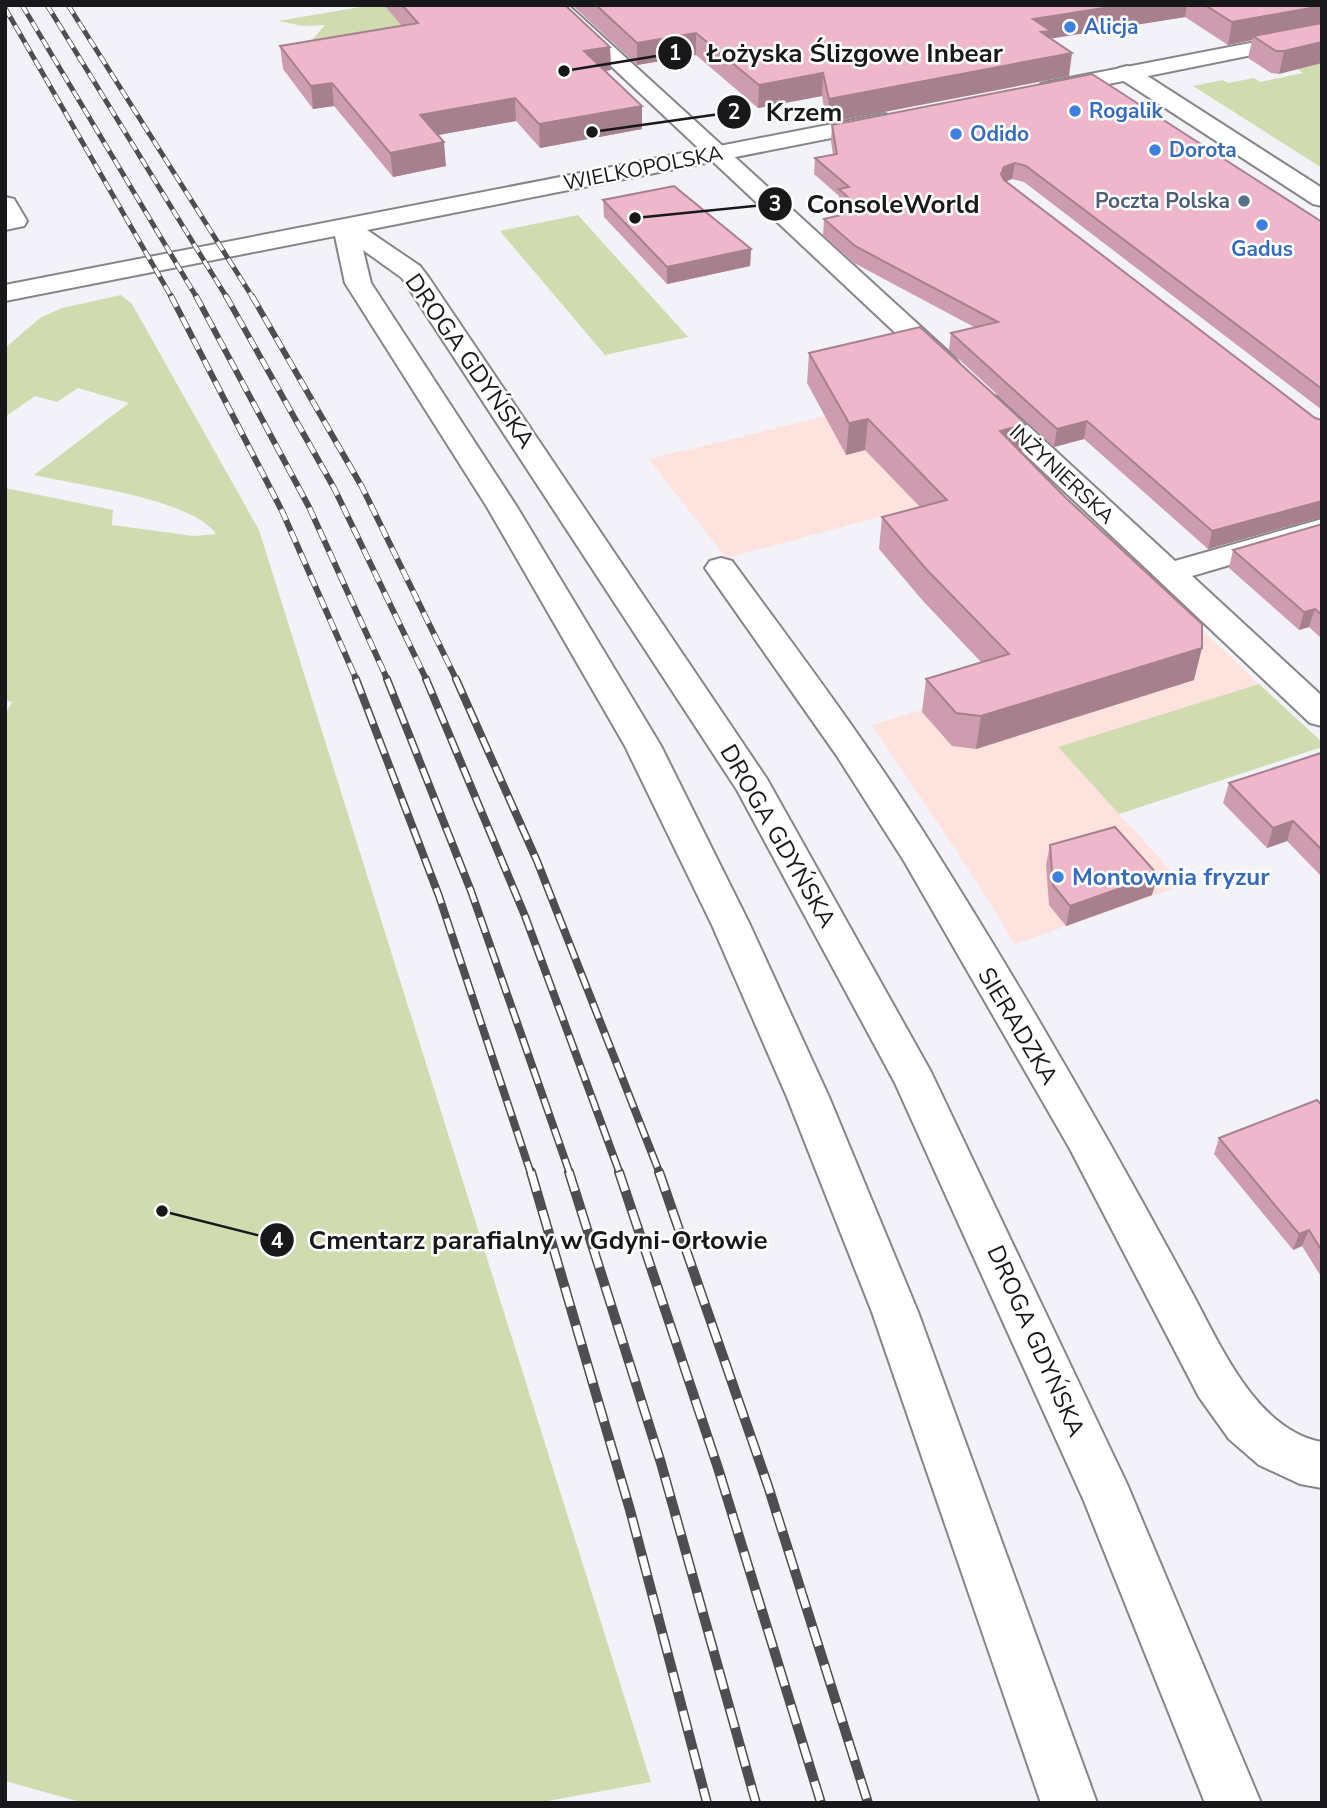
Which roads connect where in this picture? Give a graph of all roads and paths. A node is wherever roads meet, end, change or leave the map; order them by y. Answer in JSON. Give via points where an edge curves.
{"nodes":[{"id":1,"x":556,"y":5,"type":"edge"},
{"id":2,"x":1322,"y":34,"type":"edge"},
{"id":3,"x":1127,"y":73,"type":"junction"},
{"id":4,"x":1034,"y":92,"type":"edge"},
{"id":5,"x":901,"y":117,"type":"edge"},
{"id":6,"x":715,"y":154,"type":"junction"},
{"id":7,"x":1322,"y":199,"type":"edge"},
{"id":8,"x":345,"y":226,"type":"junction"},
{"id":9,"x":5,"y":293,"type":"edge"},
{"id":10,"x":1322,"y":528,"type":"edge"},
{"id":11,"x":721,"y":568,"type":"dead end"},
{"id":12,"x":1168,"y":573,"type":"junction"},
{"id":13,"x":1322,"y":715,"type":"edge"},
{"id":14,"x":1322,"y":1465,"type":"edge"},
{"id":15,"x":1069,"y":1803,"type":"edge"},
{"id":16,"x":1233,"y":1803,"type":"edge"}],
"edges":[{"from":1,"to":6,"type":"main road","name":"INŻYNIERSKA"},
{"from":2,"to":3,"type":"main road"},
{"from":3,"to":4,"type":"main road"},
{"from":3,"to":7,"type":"main road"},
{"from":5,"to":6,"type":"main road","name":"WIELKOPOLSKA"},
{"from":6,"to":8,"type":"main road","name":"WIELKOPOLSKA"},
{"from":6,"to":12,"type":"main road","name":"INŻYNIERSKA"},
{"from":8,"to":9,"type":"main road","name":"WIELKOPOLSKA"},
{"from":8,"to":15,"type":"main road","name":"DROGA GDYŃSKA","via":[[358,283],[502,507],[636,734],[731,925],[808,1097],[895,1312]]},
{"from":8,"to":16,"type":"main road","name":"DROGA GDYŃSKA","via":[[411,272],[420,284],[754,788],[922,1095],[1109,1500]]},
{"from":10,"to":12,"type":"main road"},
{"from":11,"to":14,"type":"main road","name":"SIERADZKA","via":[[850,748],[920,856],[1086,1139],[1216,1382],[1246,1424],[1276,1449]]},
{"from":12,"to":13,"type":"main road","name":"INŻYNIERSKA"}]}
